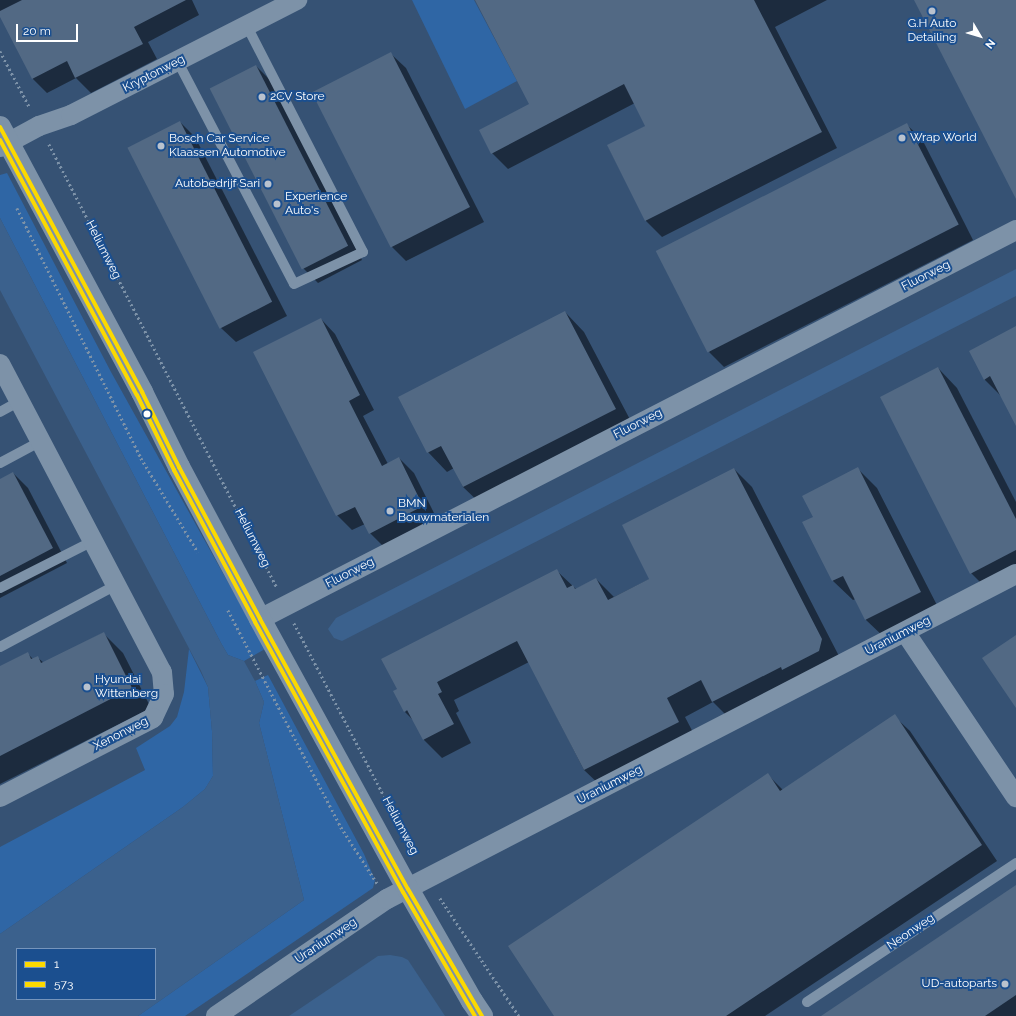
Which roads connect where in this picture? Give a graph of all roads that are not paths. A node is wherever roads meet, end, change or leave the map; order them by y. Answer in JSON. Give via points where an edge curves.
{"nodes":[{"id":1,"x":298,"y":0,"type":"edge"},
{"id":2,"x":247,"y":26,"type":"junction"},
{"id":3,"x":178,"y":62,"type":"junction"},
{"id":4,"x":3,"y":139,"type":"edge"},
{"id":5,"x":1016,"y":230,"type":"edge"},
{"id":6,"x":0,"y":364,"type":"edge"},
{"id":7,"x":20,"y":401,"type":"junction"},
{"id":8,"x":0,"y":412,"type":"edge"},
{"id":9,"x":41,"y":441,"type":"junction"},
{"id":10,"x":0,"y":463,"type":"edge"},
{"id":11,"x":93,"y":541,"type":"junction"},
{"id":12,"x":1016,"y":574,"type":"edge"},
{"id":13,"x":116,"y":585,"type":"junction"},
{"id":14,"x":0,"y":588,"type":"edge"},
{"id":15,"x":260,"y":619,"type":"junction"},
{"id":16,"x":906,"y":632,"type":"junction"},
{"id":17,"x":0,"y":647,"type":"edge"},
{"id":18,"x":0,"y":797,"type":"edge"},
{"id":19,"x":1016,"y":797,"type":"edge"},
{"id":20,"x":1016,"y":863,"type":"edge"},
{"id":21,"x":408,"y":889,"type":"junction"},
{"id":22,"x":806,"y":1002,"type":"dead end"},
{"id":23,"x":216,"y":1016,"type":"edge"},
{"id":24,"x":482,"y":1016,"type":"edge"}],
"edges":[{"from":1,"to":2,"type":"street","name":"Kryptonweg"},
{"from":2,"to":3,"type":"street","name":"Kryptonweg"},
{"from":2,"to":3,"type":"lane","via":[[363,252],[294,284]]},
{"from":3,"to":4,"type":"street","name":"Kryptonweg","via":[[71,115]]},
{"from":4,"to":15,"type":"street","name":"Heliumweg","via":[[145,398]]},
{"from":5,"to":15,"type":"street","name":"Fluorweg"},
{"from":6,"to":7,"type":"street","name":"Xenonweg"},
{"from":7,"to":8,"type":"lane"},
{"from":7,"to":9,"type":"street","name":"Xenonweg"},
{"from":9,"to":10,"type":"lane"},
{"from":9,"to":11,"type":"street","name":"Xenonweg"},
{"from":11,"to":13,"type":"street","name":"Xenonweg"},
{"from":11,"to":14,"type":"lane"},
{"from":12,"to":16,"type":"street","name":"Uraniumweg"},
{"from":13,"to":17,"type":"lane"},
{"from":13,"to":18,"type":"street","name":"Xenonweg","via":[[162,672],[164,694],[153,718]]},
{"from":15,"to":21,"type":"street","name":"Heliumweg"},
{"from":16,"to":19,"type":"street"},
{"from":16,"to":21,"type":"street","name":"Uraniumweg"},
{"from":20,"to":22,"type":"lane","name":"Neonweg"},
{"from":21,"to":23,"type":"street","name":"Uraniumweg","via":[[387,899]]},
{"from":21,"to":24,"type":"street","name":"Heliumweg"}]}
